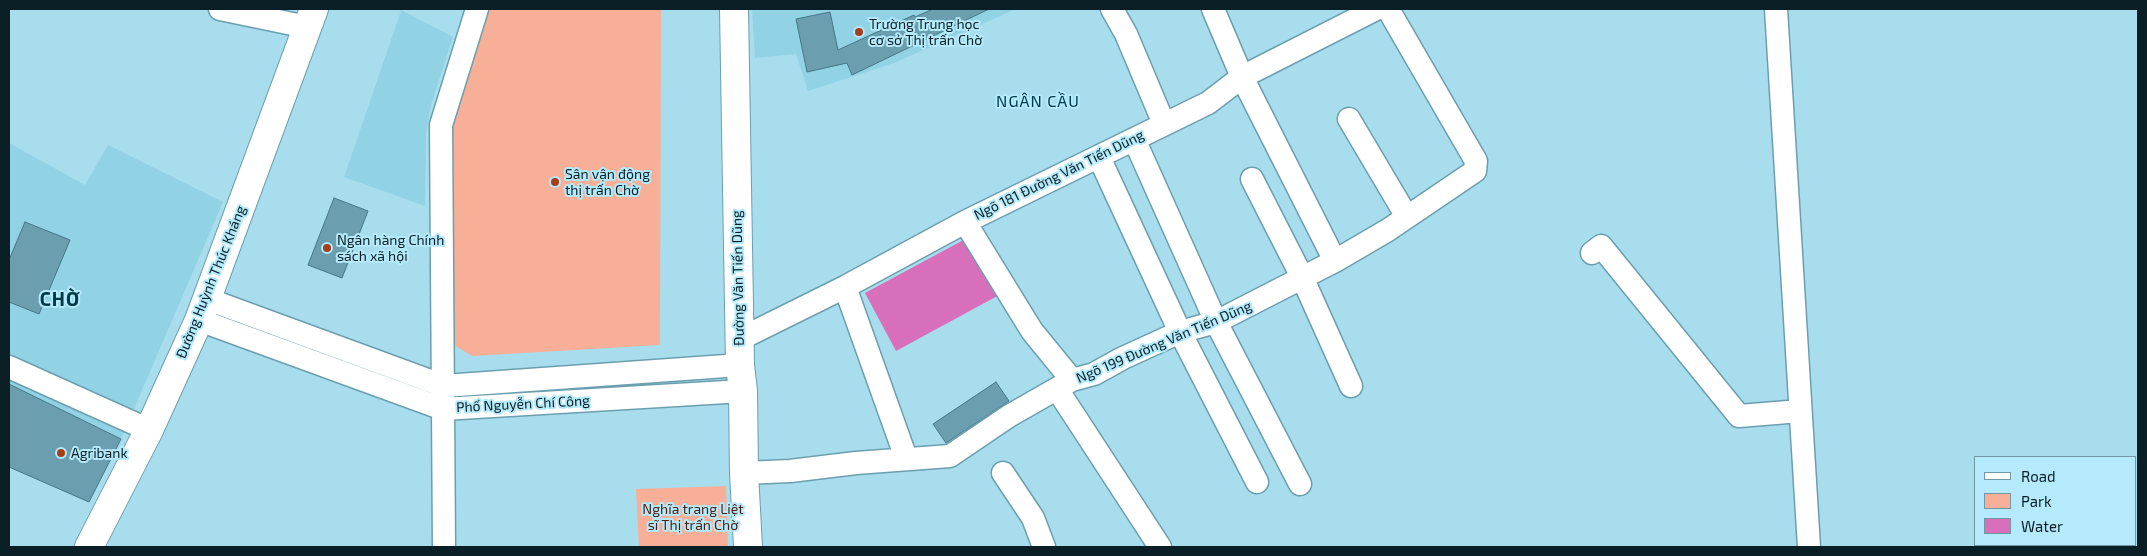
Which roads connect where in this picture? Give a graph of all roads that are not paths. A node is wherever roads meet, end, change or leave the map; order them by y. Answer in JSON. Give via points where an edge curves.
{"nodes":[{"id":1,"x":220,"y":9,"type":"edge"},
{"id":2,"x":477,"y":9,"type":"edge"},
{"id":3,"x":734,"y":9,"type":"edge"},
{"id":4,"x":1112,"y":9,"type":"edge"},
{"id":5,"x":1213,"y":9,"type":"edge"},
{"id":6,"x":1376,"y":9,"type":"edge"},
{"id":7,"x":1388,"y":9,"type":"edge"},
{"id":8,"x":1776,"y":9,"type":"edge"},
{"id":9,"x":310,"y":18,"type":"edge"},
{"id":10,"x":1242,"y":77,"type":"junction"},
{"id":11,"x":1349,"y":119,"type":"dead end"},
{"id":12,"x":1164,"y":124,"type":"junction"},
{"id":13,"x":1134,"y":138,"type":"junction"},
{"id":14,"x":1099,"y":157,"type":"junction"},
{"id":15,"x":1252,"y":180,"type":"dead end"},
{"id":16,"x":1407,"y":217,"type":"junction"},
{"id":17,"x":965,"y":222,"type":"junction"},
{"id":18,"x":1592,"y":252,"type":"dead end"},
{"id":19,"x":1335,"y":261,"type":"junction"},
{"id":20,"x":1302,"y":277,"type":"junction"},
{"id":21,"x":845,"y":287,"type":"junction"},
{"id":22,"x":203,"y":310,"type":"junction"},
{"id":23,"x":1216,"y":322,"type":"junction"},
{"id":24,"x":1180,"y":332,"type":"junction"},
{"id":25,"x":740,"y":339,"type":"junction"},
{"id":26,"x":9,"y":367,"type":"edge"},
{"id":27,"x":741,"y":378,"type":"junction"},
{"id":28,"x":1064,"y":384,"type":"junction"},
{"id":29,"x":444,"y":386,"type":"junction"},
{"id":30,"x":1351,"y":386,"type":"dead end"},
{"id":31,"x":443,"y":409,"type":"junction"},
{"id":32,"x":1800,"y":411,"type":"junction"},
{"id":33,"x":149,"y":430,"type":"junction"},
{"id":34,"x":906,"y":458,"type":"junction"},
{"id":35,"x":744,"y":473,"type":"junction"},
{"id":36,"x":1003,"y":473,"type":"dead end"},
{"id":37,"x":1257,"y":482,"type":"dead end"},
{"id":38,"x":1300,"y":484,"type":"dead end"},
{"id":39,"x":89,"y":547,"type":"edge"},
{"id":40,"x":444,"y":547,"type":"edge"},
{"id":41,"x":748,"y":547,"type":"edge"},
{"id":42,"x":1044,"y":547,"type":"edge"},
{"id":43,"x":1160,"y":547,"type":"edge"},
{"id":44,"x":1809,"y":547,"type":"edge"}],
"edges":[{"from":1,"to":9,"type":"street"},
{"from":2,"to":29,"type":"street","via":[[441,125]]},
{"from":3,"to":25,"type":"main road","name":"Đường Văn Tiến Dũng"},
{"from":4,"to":12,"type":"street"},
{"from":5,"to":10,"type":"street"},
{"from":6,"to":10,"type":"street","name":"Ngõ 181 Đường Văn Tiến Dũng"},
{"from":7,"to":16,"type":"street","name":"Ngõ 199 Đường Văn Tiến Dũng","via":[[1476,161],[1475,171]]},
{"from":8,"to":32,"type":"street"},
{"from":9,"to":22,"type":"main road","name":"Đường Huỳnh Thúc Kháng"},
{"from":10,"to":12,"type":"street","name":"Ngõ 181 Đường Văn Tiến Dũng","via":[[1208,103]]},
{"from":10,"to":19,"type":"street"},
{"from":11,"to":16,"type":"street"},
{"from":12,"to":13,"type":"street","name":"Ngõ 181 Đường Văn Tiến Dũng"},
{"from":13,"to":14,"type":"street","name":"Ngõ 181 Đường Văn Tiến Dũng"},
{"from":13,"to":23,"type":"street"},
{"from":14,"to":17,"type":"street","name":"Ngõ 181 Đường Văn Tiến Dũng"},
{"from":14,"to":24,"type":"street"},
{"from":15,"to":20,"type":"street"},
{"from":16,"to":19,"type":"street","name":"Ngõ 199 Đường Văn Tiến Dũng"},
{"from":17,"to":21,"type":"street","name":"Ngõ 181 Đường Văn Tiến Dũng"},
{"from":17,"to":28,"type":"street"},
{"from":18,"to":32,"type":"street","via":[[1601,246],[1739,416]]},
{"from":19,"to":20,"type":"street","name":"Ngõ 199 Đường Văn Tiến Dũng"},
{"from":20,"to":23,"type":"street","name":"Ngõ 199 Đường Văn Tiến Dũng"},
{"from":20,"to":30,"type":"street"},
{"from":21,"to":25,"type":"street","name":"Ngõ 181 Đường Văn Tiến Dũng"},
{"from":21,"to":34,"type":"street"},
{"from":22,"to":29,"type":"street","name":"Phố Nguyễn Chí Công"},
{"from":22,"to":31,"type":"street","name":"Phố Nguyễn Chí Công"},
{"from":22,"to":33,"type":"main road","name":"Đường Huỳnh Thúc Kháng"},
{"from":23,"to":24,"type":"street","name":"Ngõ 199 Đường Văn Tiến Dũng"},
{"from":23,"to":38,"type":"street"},
{"from":24,"to":28,"type":"street","name":"Ngõ 199 Đường Văn Tiến Dũng","via":[[1094,374]]},
{"from":24,"to":37,"type":"street"},
{"from":25,"to":27,"type":"main road","name":"Đường Văn Tiến Dũng"},
{"from":26,"to":33,"type":"street"},
{"from":27,"to":29,"type":"street","name":"Phố Nguyễn Chí Công"},
{"from":27,"to":31,"type":"street","name":"Phố Nguyễn Chí Công"},
{"from":27,"to":35,"type":"main road","name":"Đường Văn Tiến Dũng"},
{"from":28,"to":34,"type":"street","name":"Ngõ 199 Đường Văn Tiến Dũng","via":[[950,456]]},
{"from":28,"to":43,"type":"street"},
{"from":29,"to":31,"type":"street"},
{"from":31,"to":40,"type":"street"},
{"from":32,"to":44,"type":"street"},
{"from":33,"to":39,"type":"main road","name":"Đường Huỳnh Thúc Kháng"},
{"from":34,"to":35,"type":"street","name":"Ngõ 199 Đường Văn Tiến Dũng"},
{"from":35,"to":41,"type":"main road","name":"Đường Văn Tiến Dũng"},
{"from":36,"to":42,"type":"street","via":[[1033,518]]}]}
